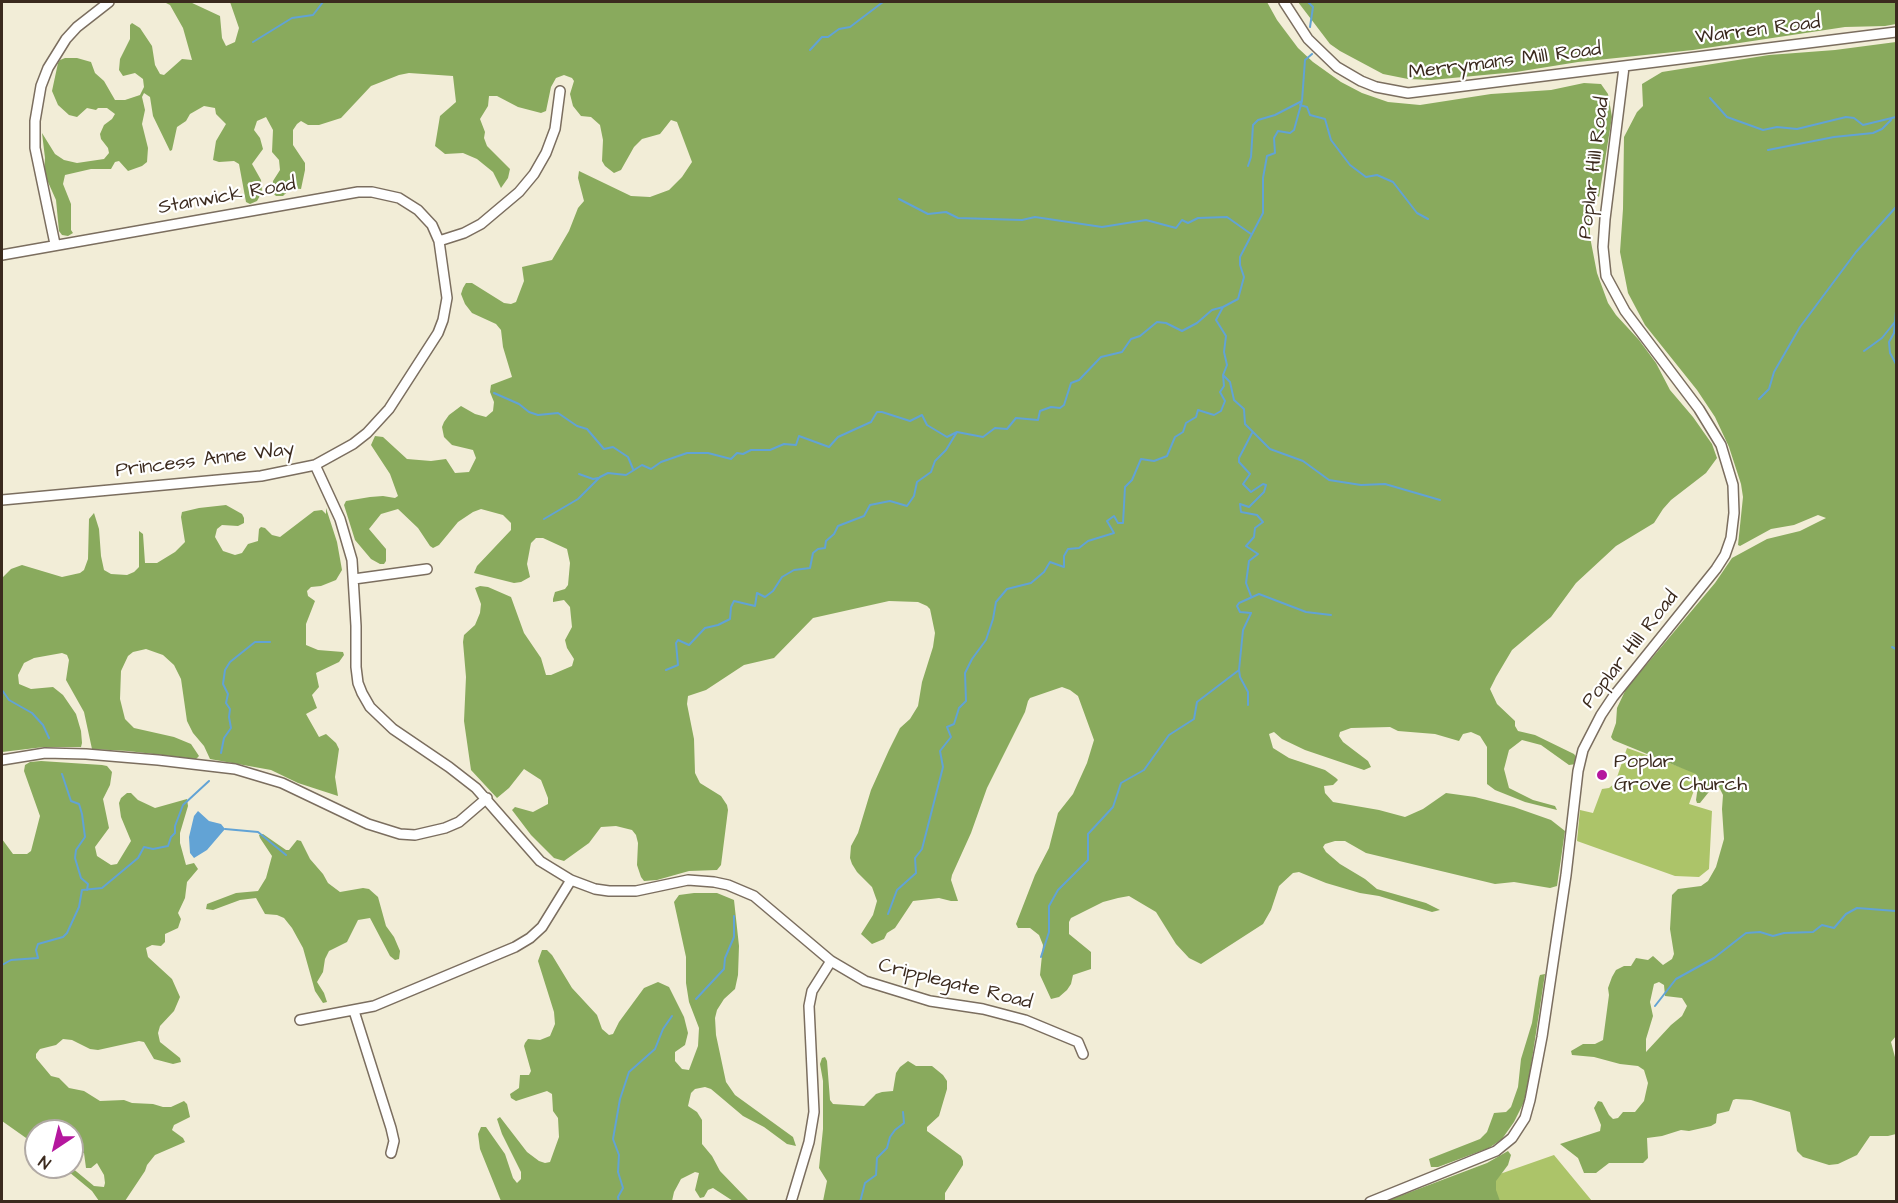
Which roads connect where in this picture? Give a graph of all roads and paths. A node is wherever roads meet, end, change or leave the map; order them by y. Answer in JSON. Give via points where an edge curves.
{"nodes":[{"id":1,"x":109,"y":2,"type":"edge"},
{"id":2,"x":1284,"y":2,"type":"edge"},
{"id":3,"x":1896,"y":32,"type":"edge"},
{"id":4,"x":1624,"y":67,"type":"junction"},
{"id":5,"x":560,"y":91,"type":"dead end"},
{"id":6,"x":439,"y":241,"type":"junction"},
{"id":7,"x":55,"y":244,"type":"junction"},
{"id":8,"x":2,"y":255,"type":"edge"},
{"id":9,"x":315,"y":465,"type":"junction"},
{"id":10,"x":2,"y":500,"type":"edge"},
{"id":11,"x":427,"y":569,"type":"dead end"},
{"id":12,"x":354,"y":579,"type":"junction"},
{"id":13,"x":2,"y":760,"type":"edge"},
{"id":14,"x":487,"y":798,"type":"junction"},
{"id":15,"x":571,"y":880,"type":"junction"},
{"id":16,"x":831,"y":961,"type":"junction"},
{"id":17,"x":354,"y":1011,"type":"junction"},
{"id":18,"x":300,"y":1020,"type":"dead end"},
{"id":19,"x":1083,"y":1054,"type":"dead end"},
{"id":20,"x":391,"y":1154,"type":"dead end"},
{"id":21,"x":791,"y":1202,"type":"edge"},
{"id":22,"x":1370,"y":1202,"type":"edge"}],
"edges":[{"from":1,"to":7,"type":"street","via":[[66,39],[41,86],[35,148]]},
{"from":2,"to":4,"type":"street","name":"Merrymans Mill Road","via":[[1308,39],[1326,57],[1361,81],[1390,91],[1432,92]]},
{"from":3,"to":4,"type":"street","name":"Warren Road"},
{"from":4,"to":22,"type":"street","name":"Poplar Hill Road","via":[[1605,219],[1606,276],[1625,311],[1699,409],[1721,445],[1733,485],[1731,538],[1716,569],[1600,715],[1583,750],[1542,1037],[1525,1118],[1512,1138],[1496,1150]]},
{"from":5,"to":6,"type":"street","via":[[555,129],[546,153],[527,183],[481,224]]},
{"from":6,"to":7,"type":"street","name":"Stanwick Road","via":[[426,218],[409,204],[388,194],[358,192]]},
{"from":6,"to":9,"type":"street","name":"Princess Anne Way","via":[[447,298],[438,333],[377,423],[352,444]]},
{"from":7,"to":8,"type":"street","name":"Stanwick Road"},
{"from":9,"to":10,"type":"street","name":"Princess Anne Way","via":[[261,476]]},
{"from":9,"to":12,"type":"street","name":"Cripplegate Road","via":[[342,526]]},
{"from":11,"to":12,"type":"street"},
{"from":12,"to":14,"type":"street","name":"Cripplegate Road","via":[[356,667],[358,683],[370,707],[393,729]]},
{"from":13,"to":14,"type":"street","via":[[75,753],[235,769],[282,783],[368,824],[400,834],[445,828],[464,819]]},
{"from":14,"to":15,"type":"street","name":"Cripplegate Road","via":[[532,853]]},
{"from":15,"to":16,"type":"street","name":"Cripplegate Road","via":[[595,889],[624,892],[688,880],[728,885],[754,896]]},
{"from":15,"to":17,"type":"street","via":[[542,927],[530,938]]},
{"from":16,"to":19,"type":"street","name":"Cripplegate Road","via":[[865,981],[896,992],[1025,1020],[1078,1042]]},
{"from":16,"to":21,"type":"street","via":[[812,991],[808,1006],[814,1112]]},
{"from":17,"to":18,"type":"street"},
{"from":17,"to":20,"type":"street","via":[[391,1128]]}]}
